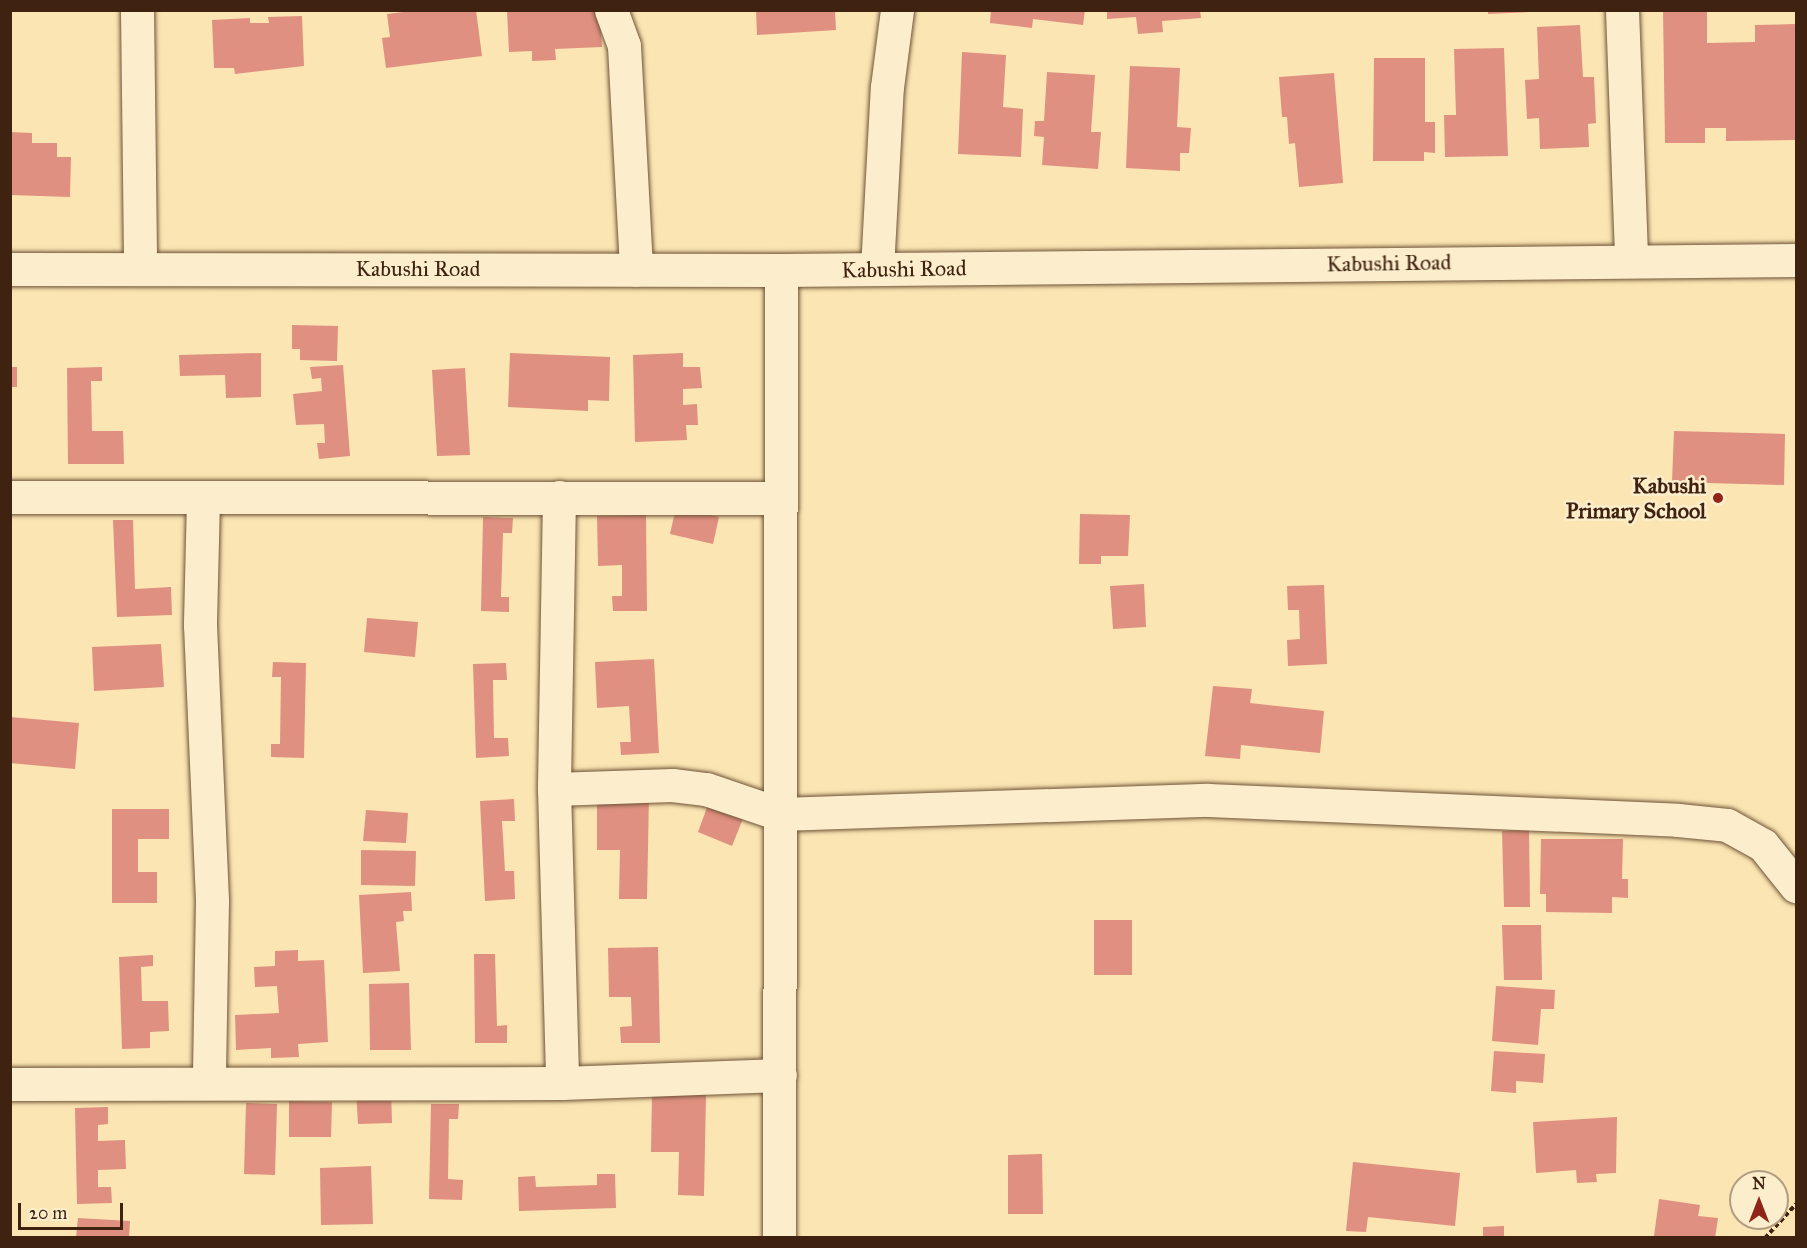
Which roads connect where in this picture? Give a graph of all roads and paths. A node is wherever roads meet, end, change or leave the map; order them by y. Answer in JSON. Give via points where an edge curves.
{"nodes":[{"id":1,"x":137,"y":10,"type":"edge"},
{"id":2,"x":611,"y":10,"type":"edge"},
{"id":3,"x":897,"y":10,"type":"edge"},
{"id":4,"x":1623,"y":10,"type":"edge"},
{"id":5,"x":1797,"y":260,"type":"edge"},
{"id":6,"x":1631,"y":261,"type":"junction"},
{"id":7,"x":10,"y":269,"type":"edge"},
{"id":8,"x":140,"y":269,"type":"junction"},
{"id":9,"x":877,"y":269,"type":"junction"},
{"id":10,"x":636,"y":270,"type":"junction"},
{"id":11,"x":781,"y":270,"type":"junction"},
{"id":12,"x":10,"y":497,"type":"edge"},
{"id":13,"x":559,"y":497,"type":"junction"},
{"id":14,"x":780,"y":498,"type":"junction"},
{"id":15,"x":203,"y":499,"type":"junction"},
{"id":16,"x":554,"y":789,"type":"junction"},
{"id":17,"x":780,"y":814,"type":"junction"},
{"id":18,"x":1797,"y":886,"type":"edge"},
{"id":19,"x":780,"y":1075,"type":"junction"},
{"id":20,"x":208,"y":1082,"type":"junction"},
{"id":21,"x":562,"y":1083,"type":"junction"},
{"id":22,"x":10,"y":1084,"type":"edge"},
{"id":23,"x":1797,"y":1204,"type":"edge"},
{"id":24,"x":779,"y":1238,"type":"edge"},
{"id":25,"x":1765,"y":1238,"type":"edge"}],
"edges":[{"from":1,"to":8,"type":"street"},
{"from":2,"to":10,"type":"street","via":[[624,46]]},
{"from":3,"to":9,"type":"street","via":[[886,87]]},
{"from":4,"to":6,"type":"street"},
{"from":5,"to":6,"type":"street","name":"Kabushi Road"},
{"from":6,"to":9,"type":"street","name":"Kabushi Road"},
{"from":7,"to":8,"type":"street","name":"Kabushi Road"},
{"from":8,"to":10,"type":"street","name":"Kabushi Road"},
{"from":9,"to":11,"type":"street","name":"Kabushi Road"},
{"from":10,"to":11,"type":"street","name":"Kabushi Road"},
{"from":11,"to":14,"type":"street"},
{"from":12,"to":15,"type":"street"},
{"from":13,"to":14,"type":"street"},
{"from":13,"to":15,"type":"street"},
{"from":13,"to":16,"type":"street"},
{"from":14,"to":17,"type":"street"},
{"from":15,"to":20,"type":"street","via":[[200,625],[212,901]]},
{"from":16,"to":17,"type":"street","via":[[672,785],[705,789]]},
{"from":16,"to":21,"type":"street"},
{"from":17,"to":18,"type":"street","via":[[1208,801],[1678,820],[1727,825],[1763,845]]},
{"from":17,"to":19,"type":"street"},
{"from":19,"to":21,"type":"street"},
{"from":19,"to":24,"type":"street"},
{"from":20,"to":21,"type":"street"},
{"from":20,"to":22,"type":"street"},
{"from":23,"to":25,"type":"path"}]}
